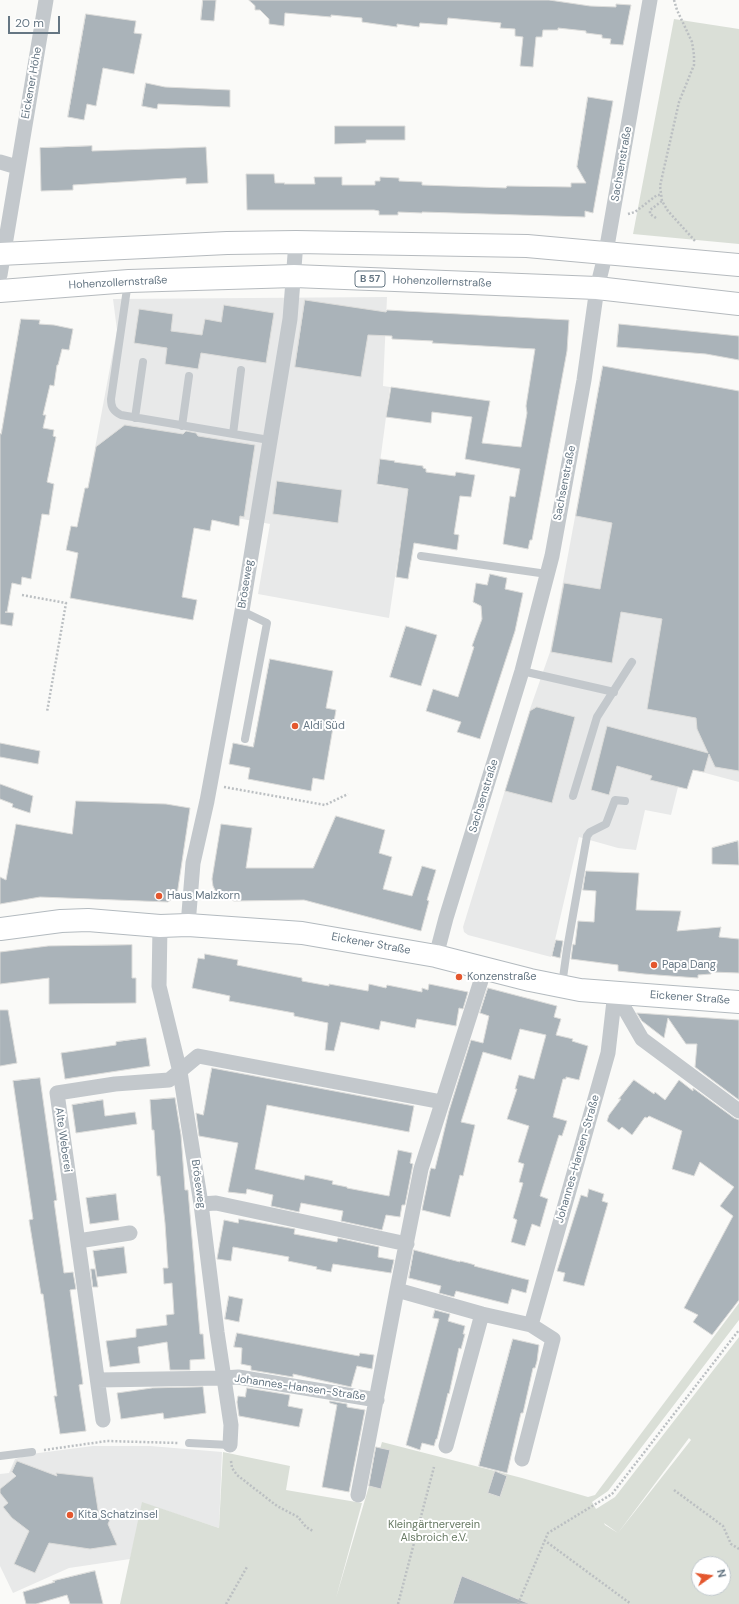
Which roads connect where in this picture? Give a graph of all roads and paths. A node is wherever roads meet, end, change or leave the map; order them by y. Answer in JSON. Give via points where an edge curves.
{"nodes":[{"id":1,"x":46,"y":0,"type":"edge"},
{"id":2,"x":650,"y":0,"type":"edge"},
{"id":3,"x":674,"y":0,"type":"edge"},
{"id":4,"x":0,"y":162,"type":"edge"},
{"id":5,"x":17,"y":167,"type":"junction"},
{"id":6,"x":661,"y":195,"type":"junction"},
{"id":7,"x":662,"y":201,"type":"junction"},
{"id":8,"x":613,"y":211,"type":"junction"},
{"id":9,"x":656,"y":218,"type":"dead end"},
{"id":10,"x":296,"y":242,"type":"junction"},
{"id":11,"x":606,"y":252,"type":"junction"},
{"id":12,"x":1,"y":254,"type":"edge"},
{"id":13,"x":696,"y":260,"type":"junction"},
{"id":14,"x":739,"y":264,"type":"edge"},
{"id":15,"x":0,"y":275,"type":"edge"},
{"id":16,"x":294,"y":276,"type":"junction"},
{"id":17,"x":129,"y":281,"type":"junction"},
{"id":18,"x":597,"y":288,"type":"junction"},
{"id":19,"x":0,"y":291,"type":"edge"},
{"id":20,"x":739,"y":304,"type":"edge"},
{"id":21,"x":143,"y":362,"type":"dead end"},
{"id":22,"x":241,"y":370,"type":"dead end"},
{"id":23,"x":189,"y":376,"type":"dead end"},
{"id":24,"x":135,"y":418,"type":"junction"},
{"id":25,"x":182,"y":426,"type":"junction"},
{"id":26,"x":233,"y":434,"type":"junction"},
{"id":27,"x":269,"y":440,"type":"junction"},
{"id":28,"x":421,"y":556,"type":"dead end"},
{"id":29,"x":547,"y":574,"type":"junction"},
{"id":30,"x":22,"y":595,"type":"dead end"},
{"id":31,"x":242,"y":611,"type":"junction"},
{"id":32,"x":632,"y":662,"type":"dead end"},
{"id":33,"x":522,"y":671,"type":"junction"},
{"id":34,"x":614,"y":692,"type":"junction"},
{"id":35,"x":48,"y":712,"type":"dead end"},
{"id":36,"x":245,"y":739,"type":"dead end"},
{"id":37,"x":210,"y":785,"type":"junction"},
{"id":38,"x":348,"y":794,"type":"dead end"},
{"id":39,"x":573,"y":796,"type":"dead end"},
{"id":40,"x":625,"y":801,"type":"dead end"},
{"id":41,"x":188,"y":925,"type":"junction"},
{"id":42,"x":160,"y":926,"type":"junction"},
{"id":43,"x":0,"y":929,"type":"edge"},
{"id":44,"x":436,"y":956,"type":"junction"},
{"id":45,"x":485,"y":968,"type":"junction"},
{"id":46,"x":562,"y":986,"type":"junction"},
{"id":47,"x":615,"y":992,"type":"junction"},
{"id":48,"x":739,"y":1002,"type":"edge"},
{"id":49,"x":180,"y":1072,"type":"junction"},
{"id":50,"x":442,"y":1102,"type":"junction"},
{"id":51,"x":739,"y":1111,"type":"edge"},
{"id":52,"x":201,"y":1204,"type":"junction"},
{"id":53,"x":130,"y":1233,"type":"dead end"},
{"id":54,"x":78,"y":1241,"type":"junction"},
{"id":55,"x":407,"y":1244,"type":"junction"},
{"id":56,"x":397,"y":1290,"type":"junction"},
{"id":57,"x":482,"y":1314,"type":"junction"},
{"id":58,"x":531,"y":1325,"type":"junction"},
{"id":59,"x":739,"y":1330,"type":"edge"},
{"id":60,"x":223,"y":1378,"type":"junction"},
{"id":61,"x":98,"y":1380,"type":"junction"},
{"id":62,"x":377,"y":1400,"type":"junction"},
{"id":63,"x":103,"y":1420,"type":"dead end"},
{"id":64,"x":189,"y":1443,"type":"joint"},
{"id":65,"x":446,"y":1446,"type":"dead end"},
{"id":66,"x":229,"y":1449,"type":"junction"},
{"id":67,"x":32,"y":1452,"type":"joint"},
{"id":68,"x":0,"y":1456,"type":"edge"},
{"id":69,"x":522,"y":1459,"type":"dead end"},
{"id":70,"x":434,"y":1467,"type":"dead end"},
{"id":71,"x":674,"y":1490,"type":"dead end"},
{"id":72,"x":358,"y":1496,"type":"dead end"},
{"id":73,"x":314,"y":1531,"type":"dead end"},
{"id":74,"x":544,"y":1540,"type":"junction"},
{"id":75,"x":739,"y":1549,"type":"edge"},
{"id":76,"x":247,"y":1567,"type":"dead end"},
{"id":77,"x":226,"y":1604,"type":"edge"},
{"id":78,"x":398,"y":1604,"type":"edge"},
{"id":79,"x":518,"y":1604,"type":"edge"},
{"id":80,"x":631,"y":1604,"type":"edge"}],
"edges":[{"from":1,"to":5,"type":"street","name":"Eickener Höhe"},
{"from":2,"to":8,"type":"street","name":"Sachsenstraße"},
{"from":3,"to":6,"type":"path","via":[[692,42],[694,65],[679,102],[660,186]]},
{"from":4,"to":5,"type":"street"},
{"from":5,"to":12,"type":"street","name":"Eickener Höhe"},
{"from":6,"to":7,"type":"path"},
{"from":6,"to":8,"type":"path","via":[[657,195],[632,213]]},
{"from":7,"to":9,"type":"path","via":[[650,210],[650,214]]},
{"from":7,"to":13,"type":"path","via":[[697,242]]},
{"from":8,"to":11,"type":"street","name":"Sachsenstraße"},
{"from":10,"to":11,"type":"main road","via":[[527,246]]},
{"from":10,"to":12,"type":"main road"},
{"from":10,"to":16,"type":"street","name":"Bröseweg"},
{"from":11,"to":13,"type":"main road"},
{"from":11,"to":18,"type":"street","name":"Sachsenstraße"},
{"from":12,"to":15,"type":"street","name":"Eickener Höhe"},
{"from":13,"to":14,"type":"main road"},
{"from":16,"to":17,"type":"main road","name":"Hohenzollernstraße","number":"B 57"},
{"from":16,"to":18,"type":"main road","name":"Hohenzollernstraße","number":"B 57"},
{"from":16,"to":27,"type":"street","name":"Bröseweg","via":[[290,319]]},
{"from":17,"to":19,"type":"main road","name":"Hohenzollernstraße","number":"B 57"},
{"from":17,"to":24,"type":"lane","via":[[111,405],[120,416]]},
{"from":18,"to":20,"type":"main road","name":"Hohenzollernstraße","number":"B 57"},
{"from":18,"to":29,"type":"street","name":"Sachsenstraße","via":[[584,380]]},
{"from":21,"to":24,"type":"lane"},
{"from":22,"to":26,"type":"lane"},
{"from":23,"to":25,"type":"lane"},
{"from":24,"to":25,"type":"lane"},
{"from":25,"to":26,"type":"lane"},
{"from":26,"to":27,"type":"lane"},
{"from":27,"to":31,"type":"street","name":"Bröseweg"},
{"from":28,"to":29,"type":"lane"},
{"from":29,"to":33,"type":"street","name":"Sachsenstraße"},
{"from":30,"to":35,"type":"path","via":[[66,603]]},
{"from":31,"to":36,"type":"lane","via":[[267,623]]},
{"from":31,"to":37,"type":"street","name":"Bröseweg"},
{"from":32,"to":34,"type":"lane"},
{"from":33,"to":34,"type":"lane"},
{"from":33,"to":44,"type":"street","name":"Sachsenstraße"},
{"from":34,"to":39,"type":"lane","via":[[597,717]]},
{"from":37,"to":38,"type":"path","via":[[325,805]]},
{"from":37,"to":41,"type":"street","name":"Bröseweg","via":[[194,863]]},
{"from":40,"to":46,"type":"lane","via":[[615,800],[606,824],[587,836]]},
{"from":41,"to":42,"type":"main road","name":"Eickener Straße"},
{"from":41,"to":44,"type":"main road","name":"Eickener Straße","via":[[302,933]]},
{"from":42,"to":43,"type":"main road","name":"Eickener Straße","via":[[88,920]]},
{"from":42,"to":49,"type":"street","name":"Bröseweg","via":[[159,986]]},
{"from":44,"to":45,"type":"main road","name":"Eickener Straße"},
{"from":45,"to":46,"type":"main road","name":"Eickener Straße"},
{"from":45,"to":50,"type":"street","name":"Johannes-Hansen-Straße"},
{"from":46,"to":47,"type":"main road","name":"Eickener Straße"},
{"from":47,"to":48,"type":"main road","name":"Eickener Straße"},
{"from":47,"to":51,"type":"street","via":[[642,1039]]},
{"from":47,"to":58,"type":"street","name":"Johannes-Hansen-Straße","via":[[608,1053]]},
{"from":49,"to":50,"type":"street","via":[[198,1056]]},
{"from":49,"to":52,"type":"street","name":"Bröseweg"},
{"from":49,"to":54,"type":"street","name":"Alte Weberei","via":[[169,1080],[115,1084],[57,1093]]},
{"from":50,"to":55,"type":"street","name":"Johannes-Hansen-Straße","via":[[421,1168]]},
{"from":52,"to":55,"type":"street","via":[[216,1203]]},
{"from":52,"to":60,"type":"street","name":"Bröseweg"},
{"from":53,"to":54,"type":"street"},
{"from":54,"to":61,"type":"street","name":"Alte Weberei"},
{"from":55,"to":56,"type":"street","name":"Johannes-Hansen-Straße"},
{"from":56,"to":57,"type":"street"},
{"from":56,"to":62,"type":"street","name":"Johannes-Hansen-Straße"},
{"from":57,"to":58,"type":"street"},
{"from":57,"to":65,"type":"street"},
{"from":58,"to":69,"type":"street","via":[[553,1339]]},
{"from":59,"to":74,"type":"path","via":[[612,1494],[548,1533]]},
{"from":60,"to":61,"type":"street"},
{"from":60,"to":62,"type":"street","name":"Johannes-Hansen-Straße","via":[[238,1377]]},
{"from":60,"to":66,"type":"street","name":"Bröseweg","via":[[231,1425]]},
{"from":61,"to":63,"type":"street","name":"Alte Weberei"},
{"from":62,"to":72,"type":"street","name":"Johannes-Hansen-Straße"},
{"from":64,"to":66,"type":"lane"},
{"from":64,"to":67,"type":"path","via":[[107,1441]]},
{"from":66,"to":73,"type":"path","via":[[232,1468],[237,1475]]},
{"from":67,"to":68,"type":"lane"},
{"from":70,"to":78,"type":"path"},
{"from":71,"to":75,"type":"path","via":[[723,1526],[732,1544]]},
{"from":74,"to":79,"type":"path"},
{"from":74,"to":80,"type":"path"},
{"from":76,"to":77,"type":"path"}]}
